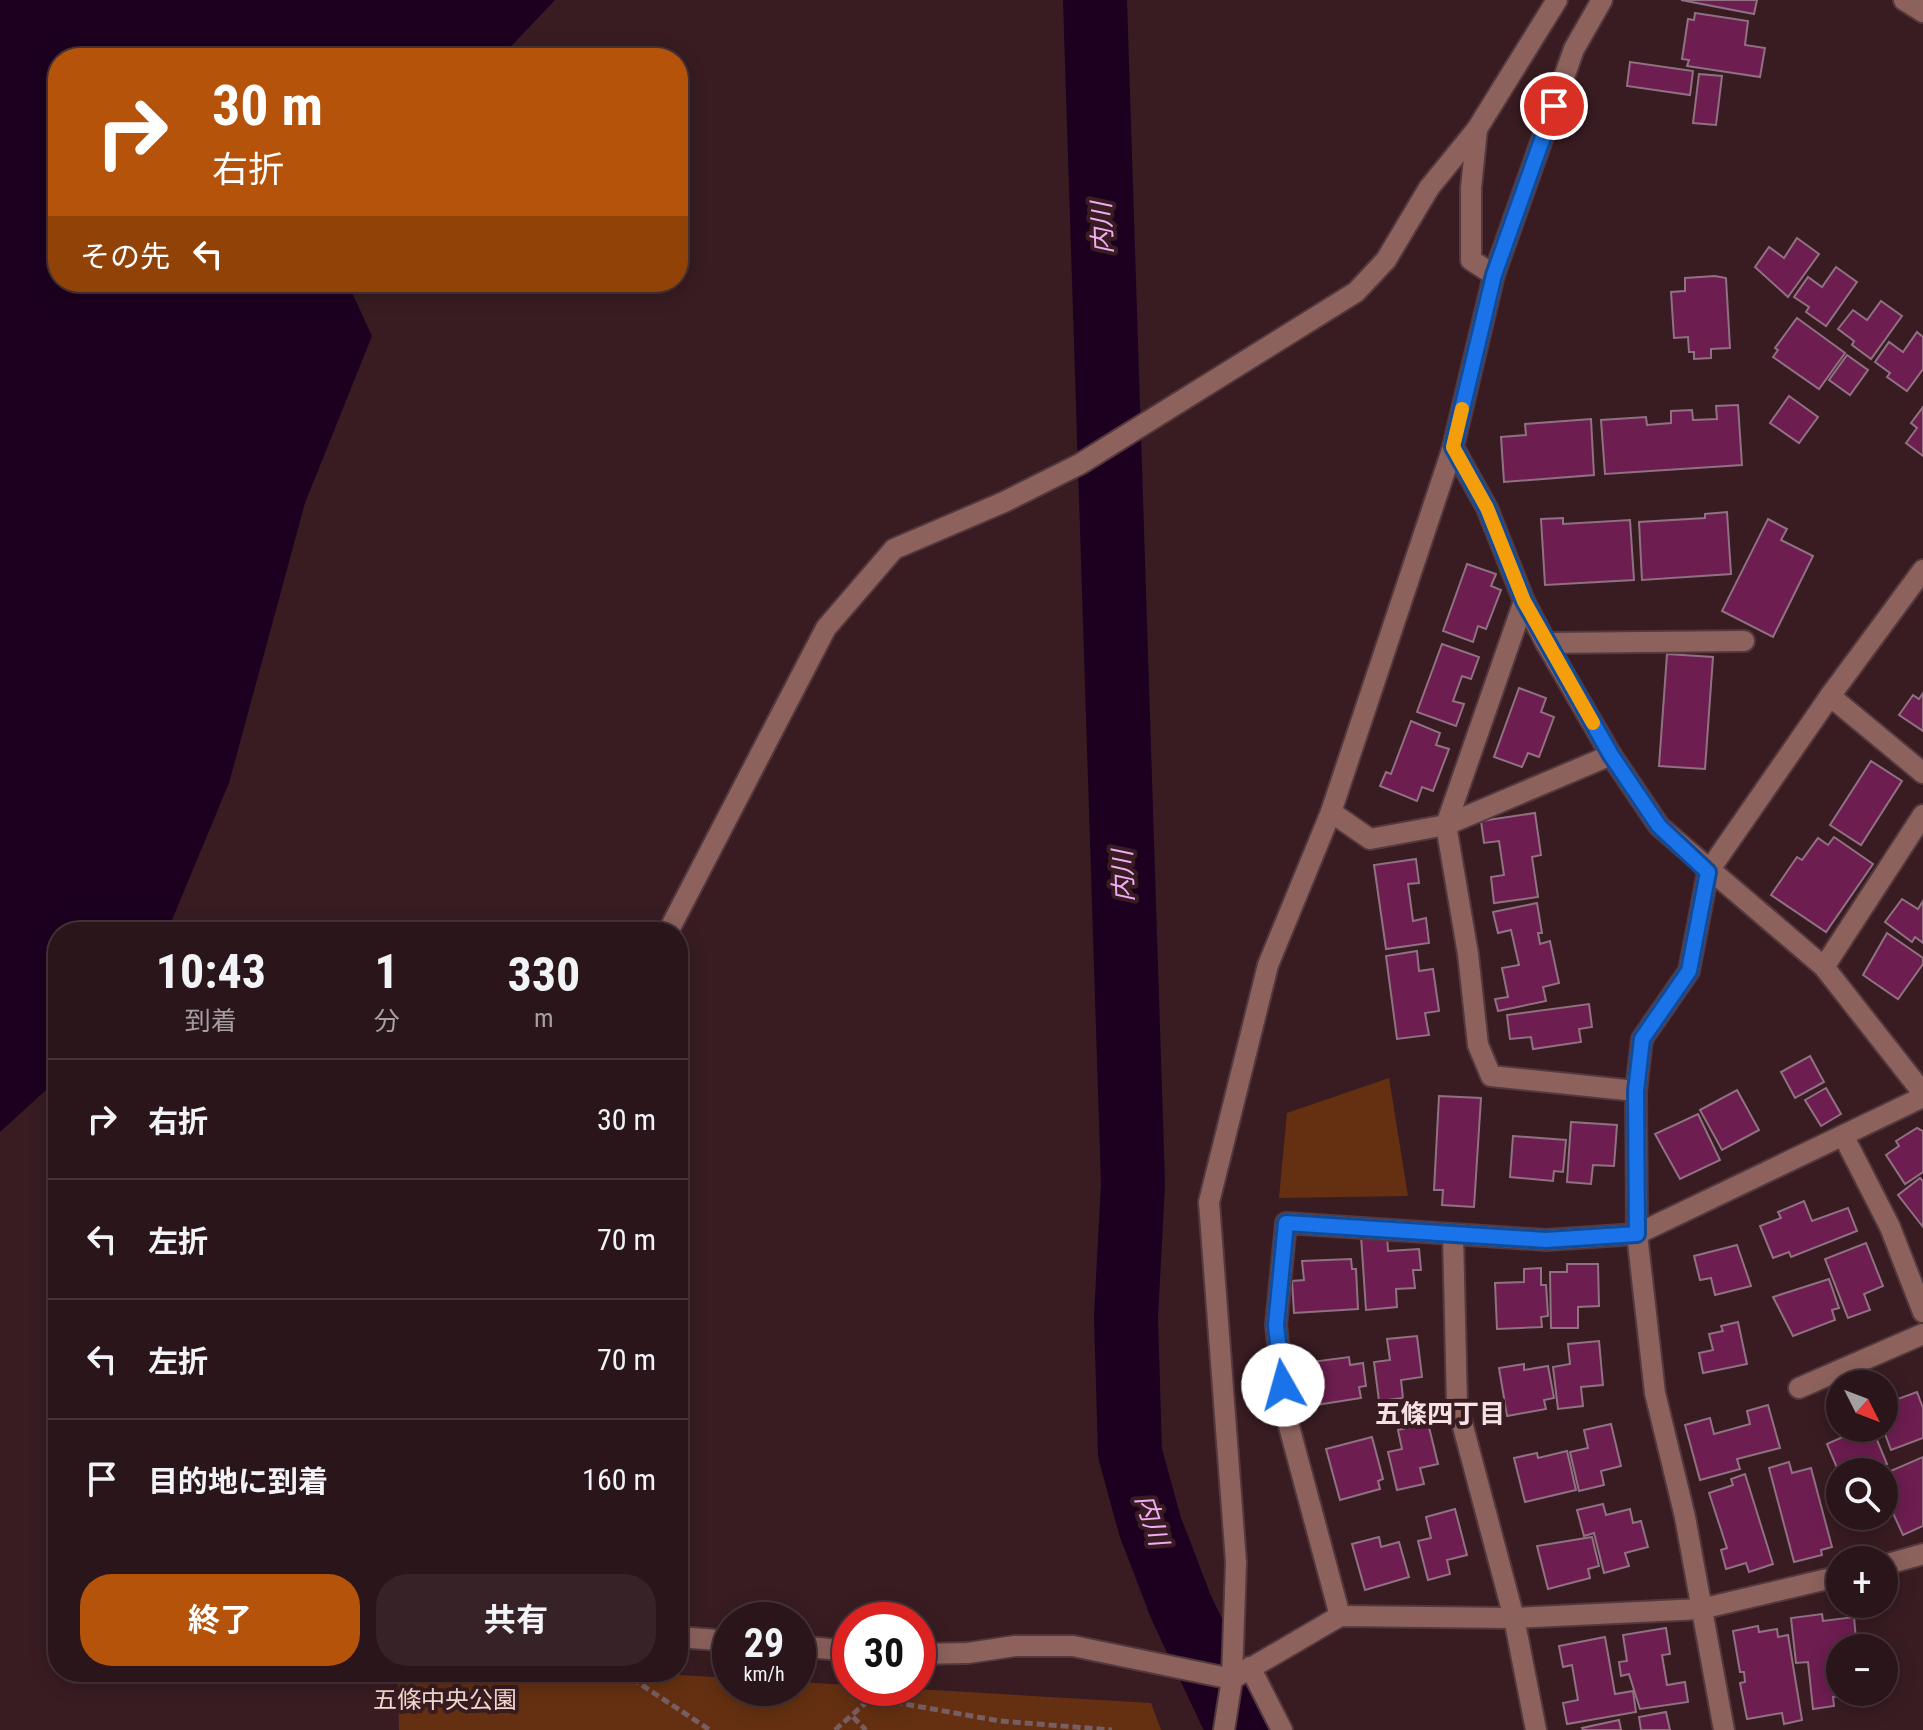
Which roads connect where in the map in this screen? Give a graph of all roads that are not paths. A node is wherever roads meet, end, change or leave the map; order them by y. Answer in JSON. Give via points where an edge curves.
{"nodes":[{"id":1,"x":1557,"y":0,"type":"edge"},
{"id":2,"x":1602,"y":0,"type":"edge"},
{"id":3,"x":1904,"y":0,"type":"edge"},
{"id":4,"x":1923,"y":12,"type":"edge"},
{"id":5,"x":1477,"y":129,"type":"junction"},
{"id":6,"x":1494,"y":275,"type":"junction"},
{"id":7,"x":1453,"y":447,"type":"junction"},
{"id":8,"x":1923,"y":570,"type":"edge"},
{"id":9,"x":1524,"y":601,"type":"junction"},
{"id":10,"x":1744,"y":641,"type":"dead end"},
{"id":11,"x":1546,"y":643,"type":"junction"},
{"id":12,"x":1830,"y":696,"type":"junction"},
{"id":13,"x":1611,"y":755,"type":"junction"},
{"id":14,"x":1923,"y":773,"type":"edge"},
{"id":15,"x":1331,"y":812,"type":"junction"},
{"id":16,"x":1923,"y":815,"type":"edge"},
{"id":17,"x":1446,"y":825,"type":"junction"},
{"id":18,"x":1708,"y":872,"type":"junction"},
{"id":19,"x":673,"y":922,"type":"edge"},
{"id":20,"x":1824,"y":967,"type":"junction"},
{"id":21,"x":1636,"y":1091,"type":"junction"},
{"id":22,"x":1923,"y":1095,"type":"edge"},
{"id":23,"x":1844,"y":1137,"type":"junction"},
{"id":24,"x":1637,"y":1234,"type":"junction"},
{"id":25,"x":1453,"y":1235,"type":"junction"},
{"id":26,"x":1923,"y":1312,"type":"edge"},
{"id":27,"x":1923,"y":1334,"type":"edge"},
{"id":28,"x":1799,"y":1388,"type":"dead end"},
{"id":29,"x":1923,"y":1554,"type":"edge"},
{"id":30,"x":1898,"y":1561,"type":"edge"},
{"id":31,"x":1826,"y":1579,"type":"edge"},
{"id":32,"x":1701,"y":1609,"type":"junction"},
{"id":33,"x":1340,"y":1616,"type":"junction"},
{"id":34,"x":1514,"y":1618,"type":"junction"},
{"id":35,"x":688,"y":1638,"type":"edge"},
{"id":36,"x":712,"y":1640,"type":"edge"},
{"id":37,"x":936,"y":1654,"type":"edge"},
{"id":38,"x":1250,"y":1667,"type":"junction"},
{"id":39,"x":1232,"y":1679,"type":"junction"},
{"id":40,"x":1224,"y":1730,"type":"edge"},
{"id":41,"x":1282,"y":1730,"type":"edge"},
{"id":42,"x":1536,"y":1730,"type":"edge"},
{"id":43,"x":1724,"y":1730,"type":"edge"}],
"edges":[{"from":1,"to":5,"type":"street"},
{"from":2,"to":6,"type":"street","via":[[1574,49]]},
{"from":3,"to":4,"type":"street"},
{"from":5,"to":6,"type":"street","via":[[1471,260]]},
{"from":5,"to":19,"type":"street","via":[[1429,188],[1386,260],[1356,292],[1080,464],[894,549],[826,628]]},
{"from":6,"to":7,"type":"street"},
{"from":7,"to":9,"type":"street","via":[[1487,508]]},
{"from":7,"to":15,"type":"street"},
{"from":8,"to":12,"type":"street"},
{"from":9,"to":11,"type":"street"},
{"from":9,"to":17,"type":"street"},
{"from":10,"to":11,"type":"street"},
{"from":11,"to":13,"type":"street"},
{"from":12,"to":14,"type":"street"},
{"from":12,"to":18,"type":"street"},
{"from":13,"to":17,"type":"street"},
{"from":13,"to":18,"type":"street","via":[[1659,826]]},
{"from":15,"to":17,"type":"street","via":[[1370,839]]},
{"from":15,"to":39,"type":"street","via":[[1268,965],[1209,1202],[1236,1562]]},
{"from":16,"to":20,"type":"street"},
{"from":17,"to":21,"type":"street","via":[[1478,1045],[1491,1076]]},
{"from":18,"to":20,"type":"street"},
{"from":18,"to":21,"type":"street","via":[[1689,971],[1642,1039]]},
{"from":20,"to":22,"type":"street"},
{"from":21,"to":24,"type":"street"},
{"from":22,"to":23,"type":"street"},
{"from":23,"to":24,"type":"street"},
{"from":23,"to":26,"type":"street","via":[[1890,1227]]},
{"from":24,"to":25,"type":"street","via":[[1546,1240]]},
{"from":24,"to":32,"type":"street","via":[[1655,1393]]},
{"from":25,"to":33,"type":"street","via":[[1286,1223],[1276,1325],[1286,1415]]},
{"from":25,"to":34,"type":"street","via":[[1457,1404]]},
{"from":27,"to":28,"type":"street"},
{"from":29,"to":30,"type":"street"},
{"from":31,"to":32,"type":"street"},
{"from":32,"to":34,"type":"street"},
{"from":32,"to":43,"type":"street"},
{"from":33,"to":34,"type":"street"},
{"from":33,"to":38,"type":"street"},
{"from":34,"to":42,"type":"street"},
{"from":35,"to":36,"type":"street"},
{"from":37,"to":39,"type":"street","via":[[1073,1646]]},
{"from":38,"to":39,"type":"street"},
{"from":38,"to":41,"type":"street"},
{"from":39,"to":40,"type":"street"}]}
